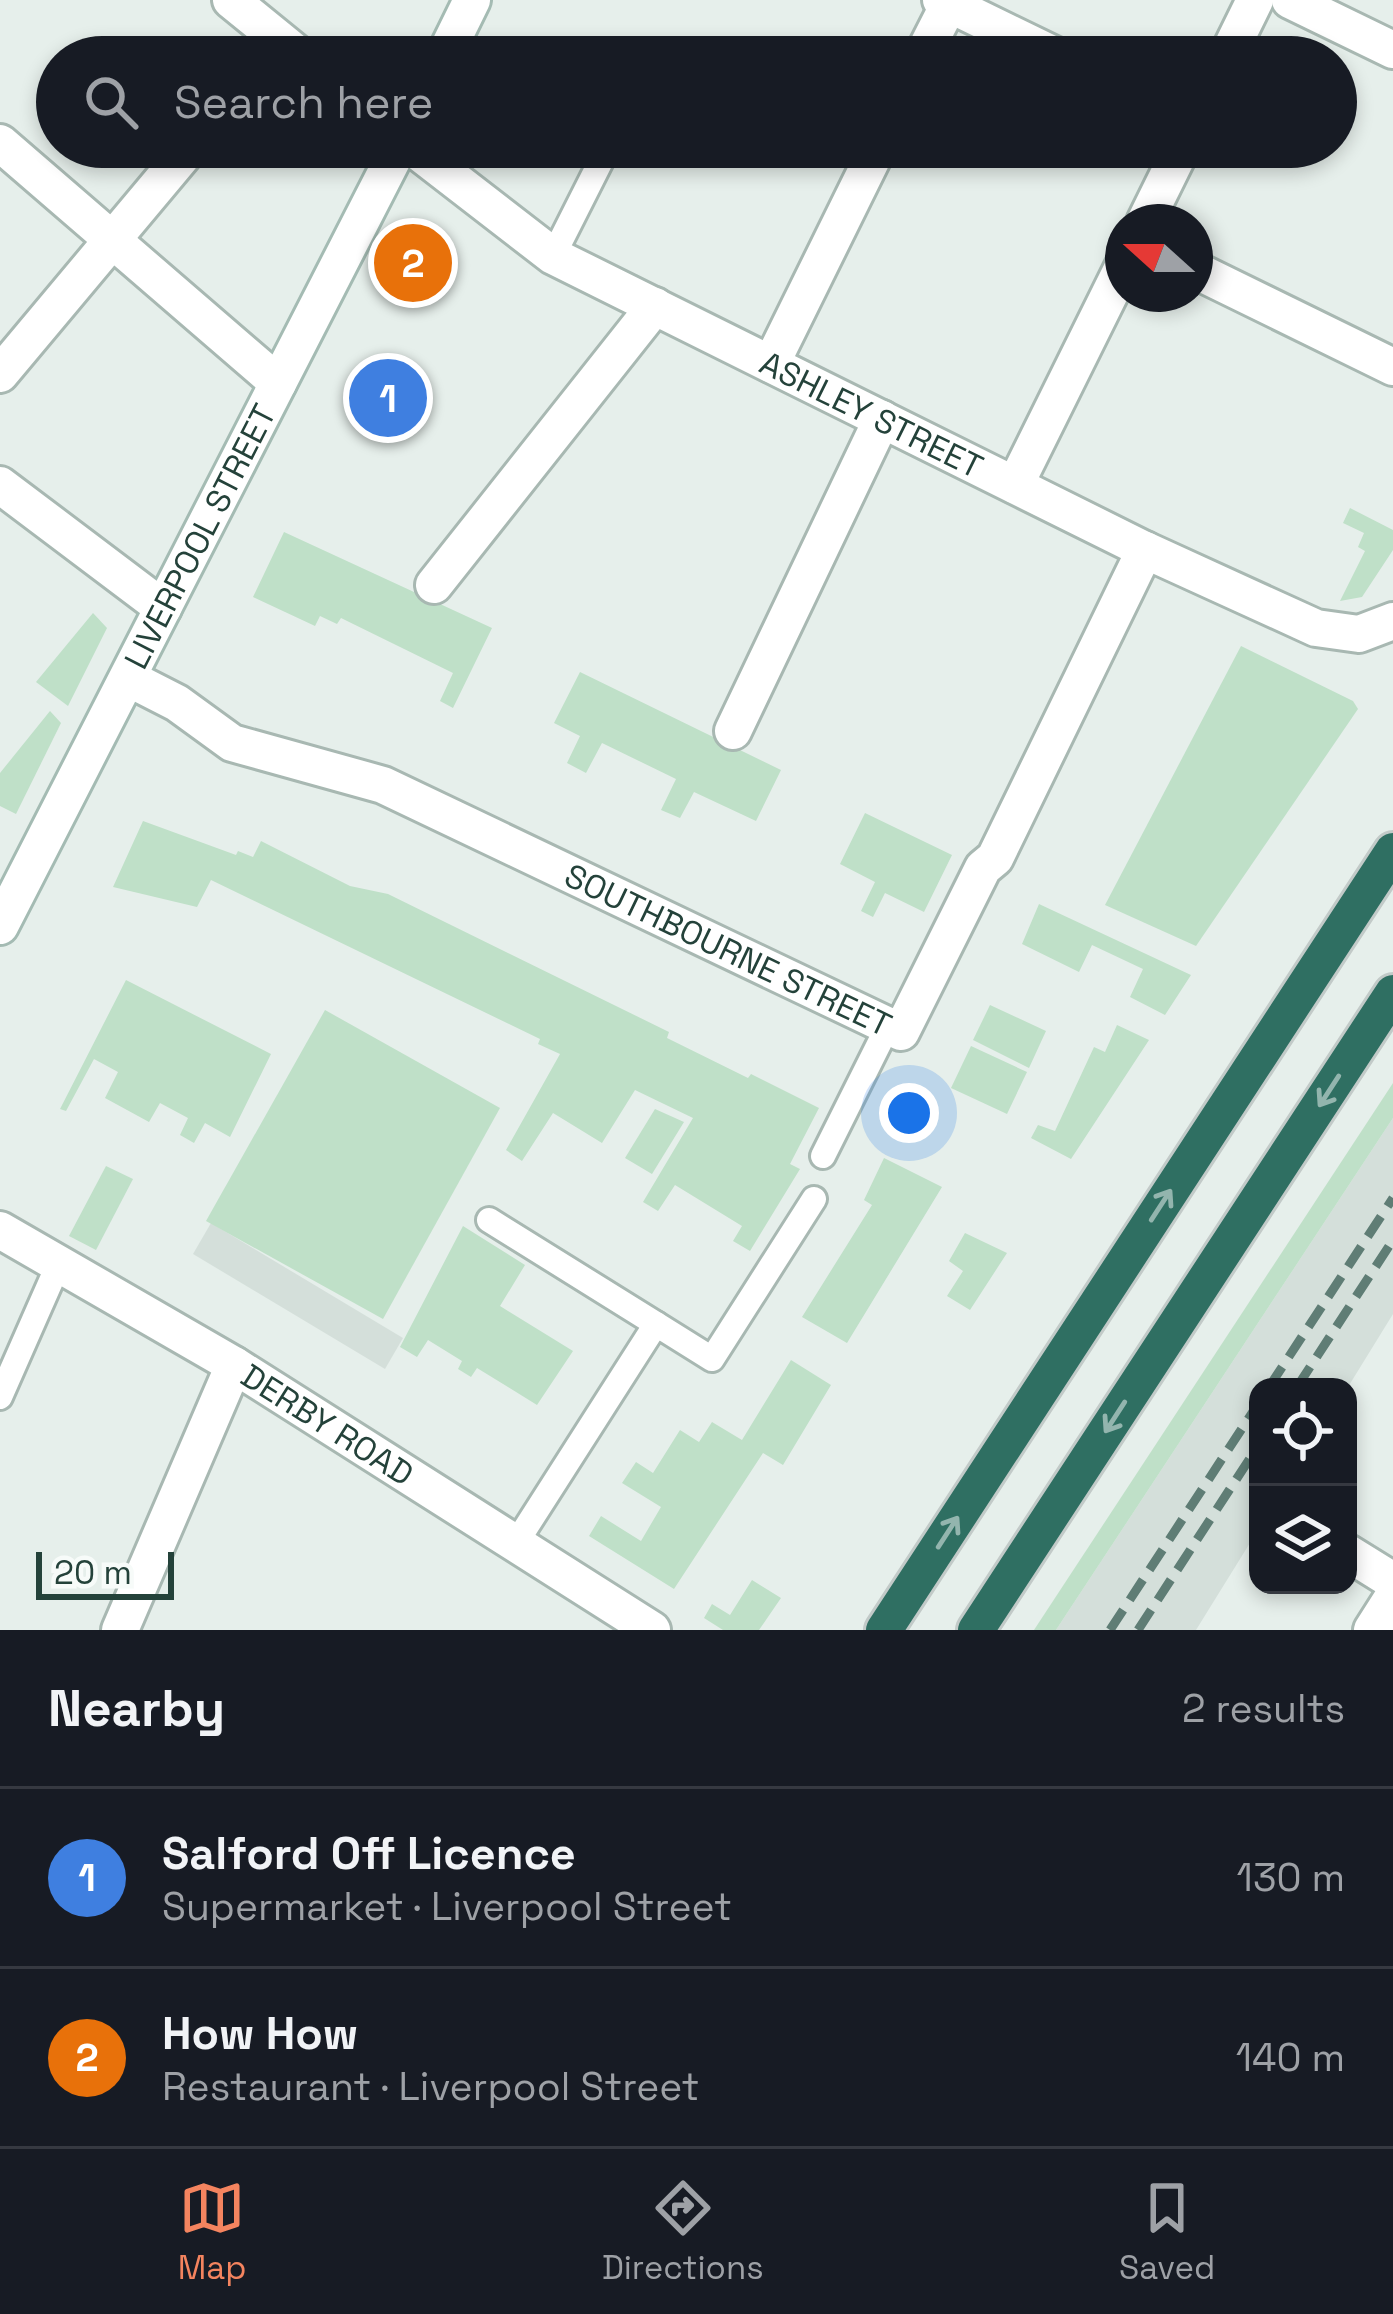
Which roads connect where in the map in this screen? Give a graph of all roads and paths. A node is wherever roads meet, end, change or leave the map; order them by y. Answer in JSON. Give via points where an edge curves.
{"nodes":[{"id":1,"x":231,"y":0,"type":"edge"},
{"id":2,"x":472,"y":0,"type":"edge"},
{"id":3,"x":1256,"y":0,"type":"edge"},
{"id":4,"x":1290,"y":0,"type":"edge"},
{"id":5,"x":945,"y":2,"type":"edge"},
{"id":6,"x":267,"y":36,"type":"edge"},
{"id":7,"x":454,"y":36,"type":"edge"},
{"id":8,"x":931,"y":36,"type":"edge"},
{"id":9,"x":1015,"y":36,"type":"edge"},
{"id":10,"x":1237,"y":36,"type":"edge"},
{"id":11,"x":1393,"y":50,"type":"edge"},
{"id":12,"x":0,"y":143,"type":"edge"},
{"id":13,"x":172,"y":168,"type":"edge"},
{"id":14,"x":388,"y":168,"type":"edge"},
{"id":15,"x":439,"y":168,"type":"edge"},
{"id":16,"x":598,"y":168,"type":"edge"},
{"id":17,"x":868,"y":168,"type":"edge"},
{"id":18,"x":1172,"y":168,"type":"edge"},
{"id":19,"x":1154,"y":204,"type":"edge"},
{"id":20,"x":112,"y":240,"type":"junction"},
{"id":21,"x":554,"y":256,"type":"junction"},
{"id":22,"x":1213,"y":279,"type":"edge"},
{"id":23,"x":1105,"y":303,"type":"edge"},
{"id":24,"x":655,"y":306,"type":"junction"},
{"id":25,"x":770,"y":364,"type":"junction"},
{"id":26,"x":1393,"y":367,"type":"edge"},
{"id":27,"x":0,"y":374,"type":"edge"},
{"id":28,"x":278,"y":383,"type":"junction"},
{"id":29,"x":882,"y":418,"type":"junction"},
{"id":30,"x":0,"y":485,"type":"edge"},
{"id":31,"x":1015,"y":485,"type":"junction"},
{"id":32,"x":1145,"y":550,"type":"junction"},
{"id":33,"x":434,"y":585,"type":"dead end"},
{"id":34,"x":164,"y":608,"type":"junction"},
{"id":35,"x":1376,"y":627,"type":"edge"},
{"id":36,"x":130,"y":679,"type":"junction"},
{"id":37,"x":733,"y":731,"type":"dead end"},
{"id":38,"x":1393,"y":851,"type":"edge"},
{"id":39,"x":4,"y":906,"type":"edge"},
{"id":40,"x":1393,"y":993,"type":"edge"},
{"id":41,"x":888,"y":1025,"type":"junction"},
{"id":42,"x":823,"y":1156,"type":"dead end"},
{"id":43,"x":814,"y":1199,"type":"dead end"},
{"id":44,"x":489,"y":1220,"type":"dead end"},
{"id":45,"x":0,"y":1230,"type":"edge"},
{"id":46,"x":59,"y":1263,"type":"junction"},
{"id":47,"x":656,"y":1324,"type":"junction"},
{"id":48,"x":234,"y":1365,"type":"junction"},
{"id":49,"x":0,"y":1397,"type":"edge"},
{"id":50,"x":516,"y":1544,"type":"junction"},
{"id":51,"x":1357,"y":1559,"type":"edge"},
{"id":52,"x":1393,"y":1581,"type":"edge"},
{"id":53,"x":1393,"y":1597,"type":"edge"},
{"id":54,"x":120,"y":1630,"type":"edge"},
{"id":55,"x":652,"y":1630,"type":"edge"},
{"id":56,"x":884,"y":1630,"type":"edge"},
{"id":57,"x":976,"y":1630,"type":"edge"},
{"id":58,"x":1372,"y":1630,"type":"edge"}],
"edges":[{"from":1,"to":6,"type":"street"},
{"from":2,"to":7,"type":"street"},
{"from":3,"to":10,"type":"street"},
{"from":4,"to":11,"type":"street"},
{"from":5,"to":8,"type":"street"},
{"from":5,"to":9,"type":"street"},
{"from":12,"to":20,"type":"street"},
{"from":13,"to":20,"type":"street"},
{"from":14,"to":28,"type":"street","name":"LIVERPOOL STREET"},
{"from":15,"to":21,"type":"street","name":"ASHLEY STREET"},
{"from":16,"to":21,"type":"lane"},
{"from":17,"to":25,"type":"street"},
{"from":18,"to":19,"type":"street"},
{"from":20,"to":27,"type":"street"},
{"from":20,"to":28,"type":"street"},
{"from":21,"to":24,"type":"street","name":"ASHLEY STREET"},
{"from":22,"to":26,"type":"street"},
{"from":23,"to":31,"type":"street"},
{"from":24,"to":25,"type":"street","name":"ASHLEY STREET"},
{"from":24,"to":33,"type":"street"},
{"from":25,"to":29,"type":"street","name":"ASHLEY STREET"},
{"from":28,"to":34,"type":"street","name":"LIVERPOOL STREET"},
{"from":29,"to":31,"type":"street","name":"ASHLEY STREET"},
{"from":29,"to":37,"type":"street"},
{"from":30,"to":34,"type":"street"},
{"from":31,"to":32,"type":"street","name":"ASHLEY STREET"},
{"from":32,"to":35,"type":"street","name":"ASHLEY STREET","via":[[1316,628]]},
{"from":32,"to":41,"type":"street","name":"SOUTHBOURNE STREET","via":[[901,1032]]},
{"from":34,"to":36,"type":"street","name":"LIVERPOOL STREET"},
{"from":36,"to":39,"type":"street","name":"LIVERPOOL STREET"},
{"from":36,"to":41,"type":"street","name":"SOUTHBOURNE STREET","via":[[232,742],[383,785]]},
{"from":56,"to":38,"type":"highway","one_way":true},
{"from":40,"to":57,"type":"highway","one_way":true},
{"from":41,"to":42,"type":"lane"},
{"from":43,"to":47,"type":"lane","via":[[712,1359]]},
{"from":44,"to":47,"type":"lane"},
{"from":45,"to":46,"type":"street","name":"DERBY ROAD"},
{"from":46,"to":48,"type":"street","name":"DERBY ROAD"},
{"from":46,"to":49,"type":"lane"},
{"from":47,"to":50,"type":"lane"},
{"from":48,"to":50,"type":"street","name":"DERBY ROAD"},
{"from":48,"to":54,"type":"street"},
{"from":50,"to":55,"type":"street","name":"DERBY ROAD"},
{"from":51,"to":52,"type":"street"},
{"from":53,"to":58,"type":"street"}]}
